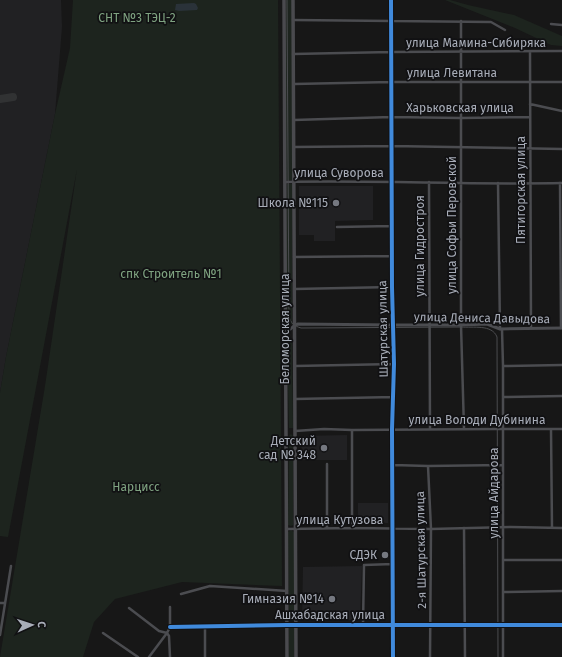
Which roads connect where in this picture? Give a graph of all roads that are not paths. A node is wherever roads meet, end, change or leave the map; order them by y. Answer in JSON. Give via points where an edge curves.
{"nodes":[{"id":1,"x":284,"y":0,"type":"edge"},
{"id":2,"x":293,"y":0,"type":"edge"},
{"id":3,"x":391,"y":0,"type":"edge"},
{"id":4,"x":293,"y":20,"type":"junction"},
{"id":5,"x":391,"y":21,"type":"junction"},
{"id":6,"x":461,"y":21,"type":"junction"},
{"id":7,"x":551,"y":24,"type":"dead end"},
{"id":8,"x":562,"y":24,"type":"edge"},
{"id":9,"x":505,"y":30,"type":"dead end"},
{"id":10,"x":562,"y":51,"type":"edge"},
{"id":11,"x":391,"y":52,"type":"junction"},
{"id":12,"x":461,"y":52,"type":"junction"},
{"id":13,"x":530,"y":52,"type":"junction"},
{"id":14,"x":294,"y":54,"type":"junction"},
{"id":15,"x":391,"y":82,"type":"junction"},
{"id":16,"x":530,"y":82,"type":"junction"},
{"id":17,"x":562,"y":82,"type":"edge"},
{"id":18,"x":461,"y":83,"type":"junction"},
{"id":19,"x":294,"y":84,"type":"junction"},
{"id":20,"x":530,"y":104,"type":"junction"},
{"id":21,"x":562,"y":111,"type":"edge"},
{"id":22,"x":391,"y":117,"type":"junction"},
{"id":23,"x":530,"y":117,"type":"junction"},
{"id":24,"x":461,"y":118,"type":"junction"},
{"id":25,"x":294,"y":120,"type":"junction"},
{"id":26,"x":392,"y":146,"type":"junction"},
{"id":27,"x":294,"y":147,"type":"junction"},
{"id":28,"x":461,"y":148,"type":"junction"},
{"id":29,"x":530,"y":149,"type":"junction"},
{"id":30,"x":562,"y":149,"type":"edge"},
{"id":31,"x":392,"y":181,"type":"junction"},
{"id":32,"x":285,"y":182,"type":"junction"},
{"id":33,"x":294,"y":182,"type":"junction"},
{"id":34,"x":429,"y":182,"type":"junction"},
{"id":35,"x":461,"y":183,"type":"junction"},
{"id":36,"x":498,"y":183,"type":"junction"},
{"id":37,"x":530,"y":183,"type":"junction"},
{"id":38,"x":561,"y":183,"type":"edge"},
{"id":39,"x":392,"y":226,"type":"junction"},
{"id":40,"x":337,"y":227,"type":"dead end"},
{"id":41,"x":392,"y":256,"type":"junction"},
{"id":42,"x":294,"y":257,"type":"junction"},
{"id":43,"x":392,"y":288,"type":"junction"},
{"id":44,"x":294,"y":289,"type":"junction"},
{"id":45,"x":294,"y":325,"type":"junction"},
{"id":46,"x":393,"y":325,"type":"junction"},
{"id":47,"x":430,"y":325,"type":"junction"},
{"id":48,"x":461,"y":325,"type":"junction"},
{"id":49,"x":531,"y":328,"type":"junction"},
{"id":50,"x":562,"y":328,"type":"edge"},
{"id":51,"x":501,"y":329,"type":"junction"},
{"id":52,"x":286,"y":334,"type":"junction"},
{"id":53,"x":394,"y":364,"type":"junction"},
{"id":54,"x":562,"y":365,"type":"edge"},
{"id":55,"x":295,"y":366,"type":"junction"},
{"id":56,"x":503,"y":366,"type":"junction"},
{"id":57,"x":562,"y":396,"type":"edge"},
{"id":58,"x":394,"y":397,"type":"junction"},
{"id":59,"x":503,"y":397,"type":"junction"},
{"id":60,"x":296,"y":399,"type":"junction"},
{"id":61,"x":392,"y":429,"type":"junction"},
{"id":62,"x":430,"y":429,"type":"junction"},
{"id":63,"x":464,"y":429,"type":"junction"},
{"id":64,"x":503,"y":429,"type":"junction"},
{"id":65,"x":551,"y":429,"type":"junction"},
{"id":66,"x":562,"y":429,"type":"edge"},
{"id":67,"x":352,"y":430,"type":"junction"},
{"id":68,"x":286,"y":431,"type":"junction"},
{"id":69,"x":296,"y":431,"type":"junction"},
{"id":70,"x":326,"y":464,"type":"dead end"},
{"id":71,"x":393,"y":465,"type":"junction"},
{"id":72,"x":503,"y":465,"type":"junction"},
{"id":73,"x":428,"y":466,"type":"junction"},
{"id":74,"x":327,"y":528,"type":"junction"},
{"id":75,"x":352,"y":528,"type":"junction"},
{"id":76,"x":464,"y":528,"type":"junction"},
{"id":77,"x":503,"y":528,"type":"junction"},
{"id":78,"x":552,"y":528,"type":"junction"},
{"id":79,"x":562,"y":528,"type":"edge"},
{"id":80,"x":286,"y":529,"type":"junction"},
{"id":81,"x":295,"y":529,"type":"junction"},
{"id":82,"x":393,"y":529,"type":"junction"},
{"id":83,"x":431,"y":529,"type":"junction"},
{"id":84,"x":503,"y":560,"type":"junction"},
{"id":85,"x":562,"y":560,"type":"edge"},
{"id":86,"x":393,"y":564,"type":"junction"},
{"id":87,"x":11,"y":566,"type":"dead end"},
{"id":88,"x":287,"y":591,"type":"junction"},
{"id":89,"x":562,"y":591,"type":"edge"},
{"id":90,"x":503,"y":592,"type":"junction"},
{"id":91,"x":181,"y":594,"type":"dead end"},
{"id":92,"x":0,"y":603,"type":"edge"},
{"id":93,"x":5,"y":603,"type":"junction"},
{"id":94,"x":170,"y":607,"type":"dead end"},
{"id":95,"x":129,"y":608,"type":"dead end"},
{"id":96,"x":287,"y":625,"type":"junction"},
{"id":97,"x":296,"y":625,"type":"junction"},
{"id":98,"x":363,"y":625,"type":"junction"},
{"id":99,"x":393,"y":625,"type":"junction"},
{"id":100,"x":430,"y":625,"type":"junction"},
{"id":101,"x":464,"y":625,"type":"junction"},
{"id":102,"x":503,"y":625,"type":"junction"},
{"id":103,"x":562,"y":625,"type":"edge"},
{"id":104,"x":170,"y":627,"type":"junction"},
{"id":105,"x":205,"y":627,"type":"junction"},
{"id":106,"x":103,"y":633,"type":"dead end"},
{"id":107,"x":167,"y":633,"type":"junction"},
{"id":108,"x":0,"y":636,"type":"edge"},
{"id":109,"x":138,"y":657,"type":"edge"},
{"id":110,"x":149,"y":657,"type":"edge"},
{"id":111,"x":170,"y":657,"type":"edge"},
{"id":112,"x":205,"y":657,"type":"edge"},
{"id":113,"x":287,"y":657,"type":"edge"},
{"id":114,"x":296,"y":657,"type":"edge"},
{"id":115,"x":394,"y":657,"type":"edge"},
{"id":116,"x":430,"y":657,"type":"edge"},
{"id":117,"x":465,"y":657,"type":"edge"},
{"id":118,"x":504,"y":657,"type":"edge"}],
"edges":[{"from":1,"to":32,"type":"main road","name":"Беломорская улица"},
{"from":2,"to":4,"type":"main road","name":"Беломорская улица"},
{"from":3,"to":5,"type":"street","name":"Шатурская улица"},
{"from":4,"to":5,"type":"street"},
{"from":4,"to":14,"type":"main road","name":"Беломорская улица"},
{"from":5,"to":6,"type":"street"},
{"from":5,"to":11,"type":"street","name":"Шатурская улица"},
{"from":6,"to":9,"type":"street","via":[[491,22]]},
{"from":6,"to":12,"type":"street","name":"улица Софьи Перовской"},
{"from":7,"to":8,"type":"street"},
{"from":10,"to":13,"type":"street","name":"улица Мамина-Сибиряка"},
{"from":11,"to":12,"type":"street","name":"улица Мамина-Сибиряка"},
{"from":11,"to":14,"type":"street","name":"улица Мамина-Сибиряка"},
{"from":11,"to":15,"type":"street","name":"Шатурская улица"},
{"from":12,"to":13,"type":"street","name":"улица Мамина-Сибиряка"},
{"from":12,"to":18,"type":"street","name":"улица Софьи Перовской"},
{"from":13,"to":16,"type":"street","name":"Пятигорская улица"},
{"from":14,"to":19,"type":"main road","name":"Беломорская улица"},
{"from":15,"to":18,"type":"street","name":"улица Левитана"},
{"from":15,"to":19,"type":"street","name":"улица Левитана"},
{"from":15,"to":22,"type":"street","name":"Шатурская улица"},
{"from":16,"to":17,"type":"street","name":"улица Левитана"},
{"from":16,"to":18,"type":"street","name":"улица Левитана"},
{"from":16,"to":20,"type":"street","name":"Пятигорская улица"},
{"from":18,"to":24,"type":"street","name":"улица Софьи Перовской"},
{"from":19,"to":25,"type":"main road","name":"Беломорская улица"},
{"from":20,"to":21,"type":"street","name":"Харьковская улица"},
{"from":20,"to":23,"type":"street","name":"Пятигорская улица"},
{"from":22,"to":24,"type":"street","name":"Харьковская улица"},
{"from":22,"to":25,"type":"street","name":"Харьковская улица"},
{"from":22,"to":26,"type":"street","name":"Шатурская улица"},
{"from":23,"to":24,"type":"street","name":"Харьковская улица"},
{"from":23,"to":29,"type":"street","name":"Пятигорская улица"},
{"from":24,"to":28,"type":"street","name":"улица Софьи Перовской"},
{"from":25,"to":27,"type":"main road","name":"Беломорская улица"},
{"from":26,"to":27,"type":"street"},
{"from":26,"to":28,"type":"street"},
{"from":26,"to":31,"type":"street","name":"Шатурская улица"},
{"from":27,"to":33,"type":"main road","name":"Беломорская улица"},
{"from":28,"to":29,"type":"street"},
{"from":28,"to":35,"type":"street","name":"улица Софьи Перовской"},
{"from":29,"to":30,"type":"street"},
{"from":29,"to":37,"type":"street","name":"Пятигорская улица"},
{"from":31,"to":33,"type":"street","name":"улица Суворова"},
{"from":31,"to":34,"type":"street","name":"улица Суворова"},
{"from":31,"to":39,"type":"street","name":"Шатурская улица"},
{"from":32,"to":33,"type":"street","name":"улица Суворова"},
{"from":32,"to":52,"type":"main road","name":"Беломорская улица"},
{"from":33,"to":42,"type":"main road","name":"Беломорская улица"},
{"from":34,"to":35,"type":"street","name":"улица Суворова"},
{"from":34,"to":47,"type":"street","name":"улица Гидростроя"},
{"from":35,"to":36,"type":"street","name":"улица Суворова"},
{"from":35,"to":48,"type":"street","name":"улица Софьи Перовской"},
{"from":36,"to":37,"type":"street","name":"улица Суворова"},
{"from":36,"to":51,"type":"street","name":"улица Айдарова"},
{"from":37,"to":38,"type":"street","name":"улица Суворова"},
{"from":37,"to":49,"type":"street","name":"Пятигорская улица"},
{"from":38,"to":50,"type":"street"},
{"from":39,"to":40,"type":"street"},
{"from":39,"to":41,"type":"street","name":"Шатурская улица"},
{"from":41,"to":42,"type":"street"},
{"from":41,"to":43,"type":"street","name":"Шатурская улица"},
{"from":42,"to":44,"type":"main road","name":"Беломорская улица"},
{"from":43,"to":44,"type":"street"},
{"from":43,"to":46,"type":"street","name":"Шатурская улица"},
{"from":44,"to":45,"type":"main road","name":"Беломорская улица"},
{"from":45,"to":46,"type":"street","name":"улица Дениса Давыдова"},
{"from":45,"to":52,"type":"street"},
{"from":45,"to":55,"type":"main road","name":"Беломорская улица"},
{"from":46,"to":47,"type":"street","name":"улица Дениса Давыдова"},
{"from":46,"to":53,"type":"street","name":"Шатурская улица"},
{"from":47,"to":48,"type":"street","name":"улица Дениса Давыдова"},
{"from":47,"to":62,"type":"street","name":"улица Гидростроя"},
{"from":48,"to":51,"type":"street","name":"улица Дениса Давыдова","via":[[487,324]]},
{"from":48,"to":63,"type":"street","name":"улица Софьи Перовской"},
{"from":49,"to":50,"type":"street","name":"улица Дениса Давыдова"},
{"from":49,"to":51,"type":"street","name":"улица Дениса Давыдова"},
{"from":51,"to":56,"type":"street","name":"улица Айдарова"},
{"from":52,"to":68,"type":"main road","name":"Беломорская улица"},
{"from":53,"to":55,"type":"street"},
{"from":53,"to":58,"type":"street","name":"Шатурская улица"},
{"from":54,"to":56,"type":"street"},
{"from":55,"to":60,"type":"main road","name":"Беломорская улица"},
{"from":56,"to":59,"type":"street","name":"улица Айдарова"},
{"from":57,"to":59,"type":"street"},
{"from":58,"to":60,"type":"street"},
{"from":58,"to":61,"type":"street","name":"Шатурская улица"},
{"from":59,"to":64,"type":"street","name":"улица Айдарова"},
{"from":60,"to":69,"type":"main road","name":"Беломорская улица"},
{"from":61,"to":62,"type":"street","name":"улица Володи Дубинина"},
{"from":61,"to":67,"type":"street","name":"улица Володи Дубинина"},
{"from":61,"to":71,"type":"street","name":"Шатурская улица"},
{"from":62,"to":63,"type":"street","name":"улица Володи Дубинина"},
{"from":63,"to":64,"type":"street","name":"улица Володи Дубинина"},
{"from":64,"to":65,"type":"street","name":"улица Володи Дубинина"},
{"from":64,"to":72,"type":"street","name":"улица Айдарова"},
{"from":65,"to":66,"type":"street","name":"улица Володи Дубинина"},
{"from":65,"to":78,"type":"street"},
{"from":67,"to":69,"type":"street","name":"улица Володи Дубинина"},
{"from":67,"to":75,"type":"street"},
{"from":68,"to":69,"type":"main road"},
{"from":68,"to":80,"type":"main road","name":"Беломорская улица"},
{"from":69,"to":81,"type":"main road","name":"Беломорская улица"},
{"from":70,"to":74,"type":"street"},
{"from":71,"to":73,"type":"street"},
{"from":71,"to":82,"type":"street","name":"Шатурская улица"},
{"from":72,"to":73,"type":"street"},
{"from":72,"to":77,"type":"street","name":"улица Айдарова"},
{"from":73,"to":83,"type":"street","name":"2-я Шатурская улица"},
{"from":74,"to":75,"type":"street","name":"улица Кутузова"},
{"from":74,"to":81,"type":"street","name":"улица Кутузова"},
{"from":75,"to":82,"type":"street","name":"улица Кутузова"},
{"from":76,"to":77,"type":"street","name":"улица Кутузова"},
{"from":76,"to":83,"type":"street","name":"улица Кутузова"},
{"from":76,"to":101,"type":"street"},
{"from":77,"to":78,"type":"street","name":"улица Кутузова"},
{"from":77,"to":84,"type":"street","name":"улица Айдарова"},
{"from":78,"to":79,"type":"street","name":"улица Кутузова"},
{"from":80,"to":81,"type":"street","name":"улица Кутузова"},
{"from":80,"to":88,"type":"main road","name":"Беломорская улица"},
{"from":81,"to":97,"type":"main road","name":"Беломорская улица"},
{"from":82,"to":83,"type":"street","name":"улица Кутузова"},
{"from":82,"to":86,"type":"street","name":"Шатурская улица"},
{"from":83,"to":100,"type":"street","name":"2-я Шатурская улица"},
{"from":84,"to":85,"type":"street"},
{"from":84,"to":90,"type":"street","name":"улица Айдарова"},
{"from":86,"to":98,"type":"street","via":[[364,564]]},
{"from":86,"to":99,"type":"street","name":"Шатурская улица"},
{"from":87,"to":93,"type":"street"},
{"from":88,"to":91,"type":"street","via":[[210,586]]},
{"from":88,"to":96,"type":"main road","name":"Беломорская улица"},
{"from":89,"to":90,"type":"street"},
{"from":90,"to":102,"type":"street","name":"улица Айдарова"},
{"from":92,"to":93,"type":"street"},
{"from":93,"to":108,"type":"street"},
{"from":94,"to":104,"type":"street"},
{"from":95,"to":107,"type":"street","via":[[159,631]]},
{"from":96,"to":97,"type":"street","name":"Ашхабадская улица"},
{"from":96,"to":105,"type":"street","name":"Ашхабадская улица"},
{"from":96,"to":113,"type":"main road","name":"Беломорская улица"},
{"from":97,"to":98,"type":"street","name":"Ашхабадская улица"},
{"from":97,"to":114,"type":"main road","name":"Беломорская улица"},
{"from":98,"to":99,"type":"street","name":"Ашхабадская улица"},
{"from":99,"to":100,"type":"street","name":"Ашхабадская улица"},
{"from":99,"to":115,"type":"street","name":"Шатурская улица"},
{"from":100,"to":101,"type":"street","name":"Ашхабадская улица"},
{"from":100,"to":116,"type":"street","name":"2-я Шатурская улица"},
{"from":101,"to":102,"type":"street","name":"Ашхабадская улица"},
{"from":101,"to":117,"type":"street"},
{"from":102,"to":103,"type":"street","name":"Ашхабадская улица"},
{"from":102,"to":118,"type":"street","name":"улица Айдарова"},
{"from":104,"to":105,"type":"street","name":"Ашхабадская улица"},
{"from":104,"to":107,"type":"street"},
{"from":105,"to":112,"type":"street"},
{"from":106,"to":109,"type":"street"},
{"from":107,"to":110,"type":"street"},
{"from":107,"to":111,"type":"street"}]}
